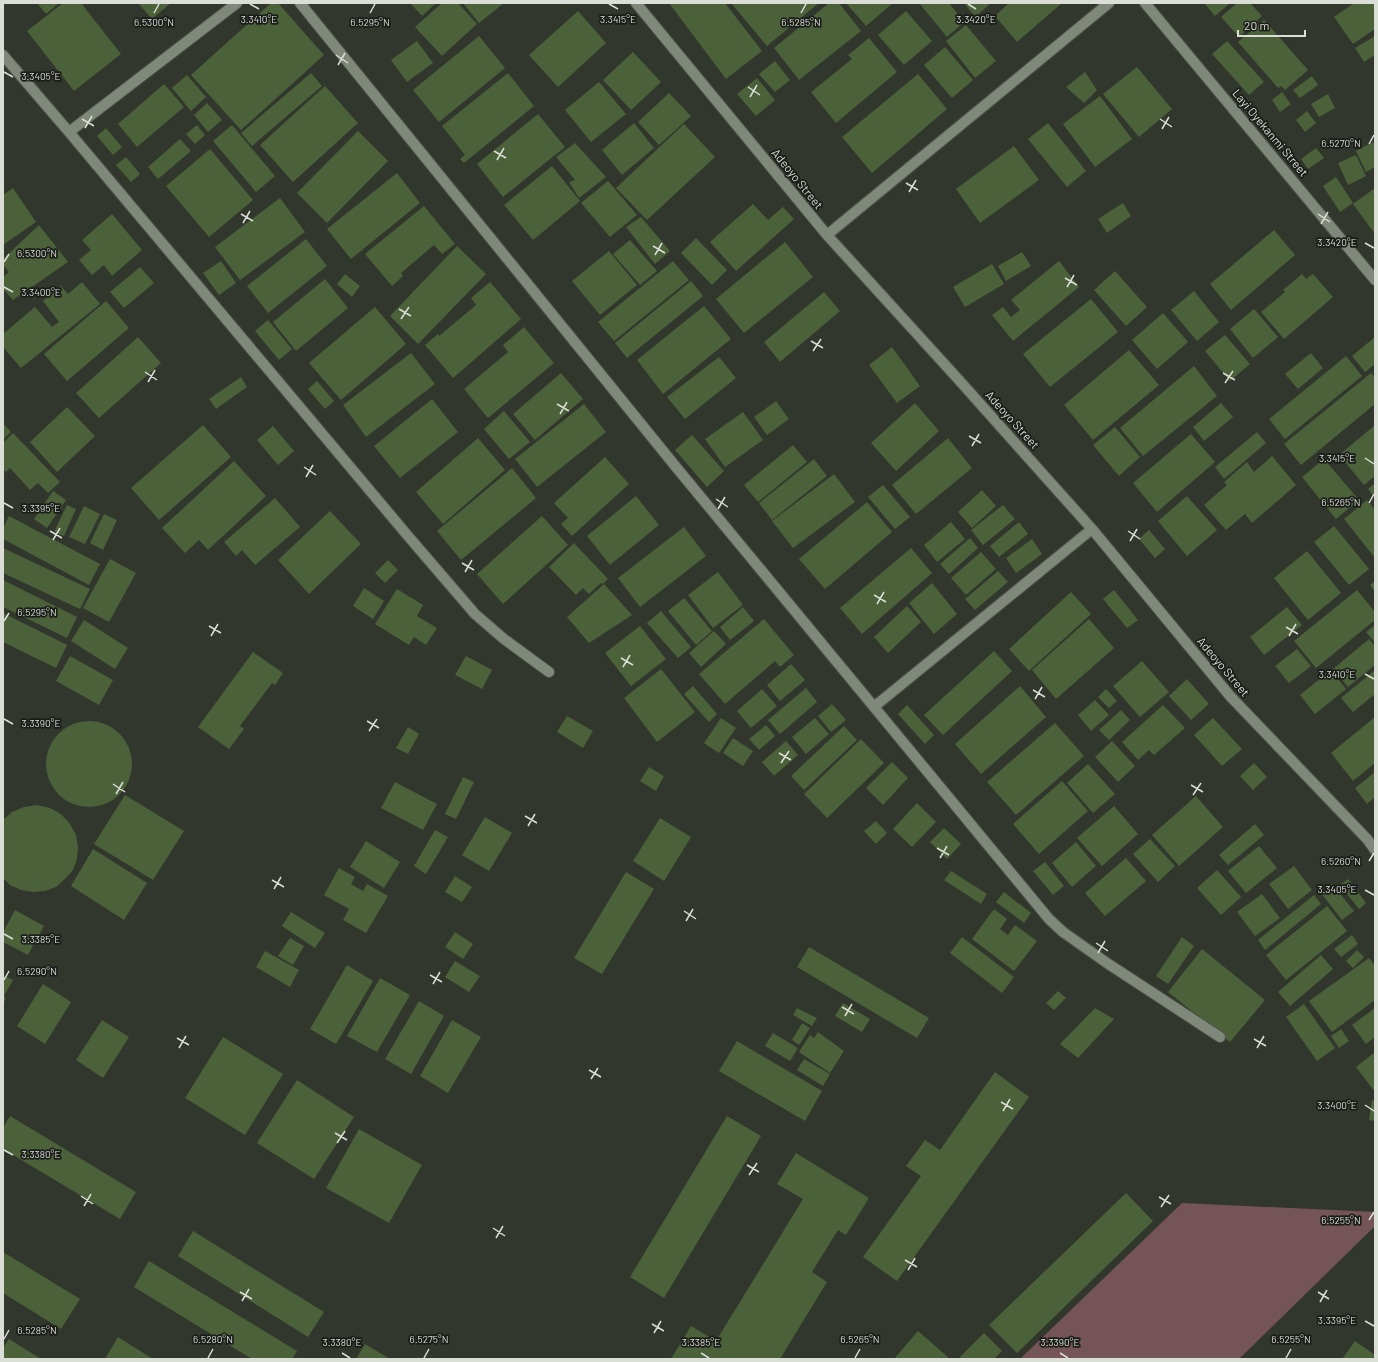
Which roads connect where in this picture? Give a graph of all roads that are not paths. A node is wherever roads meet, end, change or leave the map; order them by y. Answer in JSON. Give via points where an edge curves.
{"nodes":[{"id":1,"x":237,"y":3,"type":"edge"},
{"id":2,"x":300,"y":3,"type":"edge"},
{"id":3,"x":636,"y":3,"type":"edge"},
{"id":4,"x":1109,"y":3,"type":"edge"},
{"id":5,"x":1145,"y":3,"type":"edge"},
{"id":6,"x":3,"y":55,"type":"edge"},
{"id":7,"x":69,"y":132,"type":"junction"},
{"id":8,"x":826,"y":235,"type":"junction"},
{"id":9,"x":1375,"y":280,"type":"edge"},
{"id":10,"x":1092,"y":529,"type":"junction"},
{"id":11,"x":549,"y":672,"type":"dead end"},
{"id":12,"x":874,"y":706,"type":"junction"},
{"id":13,"x":1375,"y":850,"type":"edge"},
{"id":14,"x":1220,"y":1037,"type":"dead end"}],
"edges":[{"from":1,"to":7,"type":"street"},
{"from":2,"to":12,"type":"street","via":[[676,467]]},
{"from":3,"to":8,"type":"street","name":"Adeoyo Street"},
{"from":4,"to":8,"type":"street"},
{"from":5,"to":9,"type":"street","name":"Layi Oyekanmi Street"},
{"from":6,"to":7,"type":"street"},
{"from":7,"to":11,"type":"street","via":[[476,614],[504,639]]},
{"from":8,"to":10,"type":"street","name":"Adeoyo Street"},
{"from":10,"to":12,"type":"street"},
{"from":10,"to":13,"type":"street","name":"Adeoyo Street","via":[[1230,696]]},
{"from":12,"to":14,"type":"street","via":[[1049,919],[1107,963]]}]}
